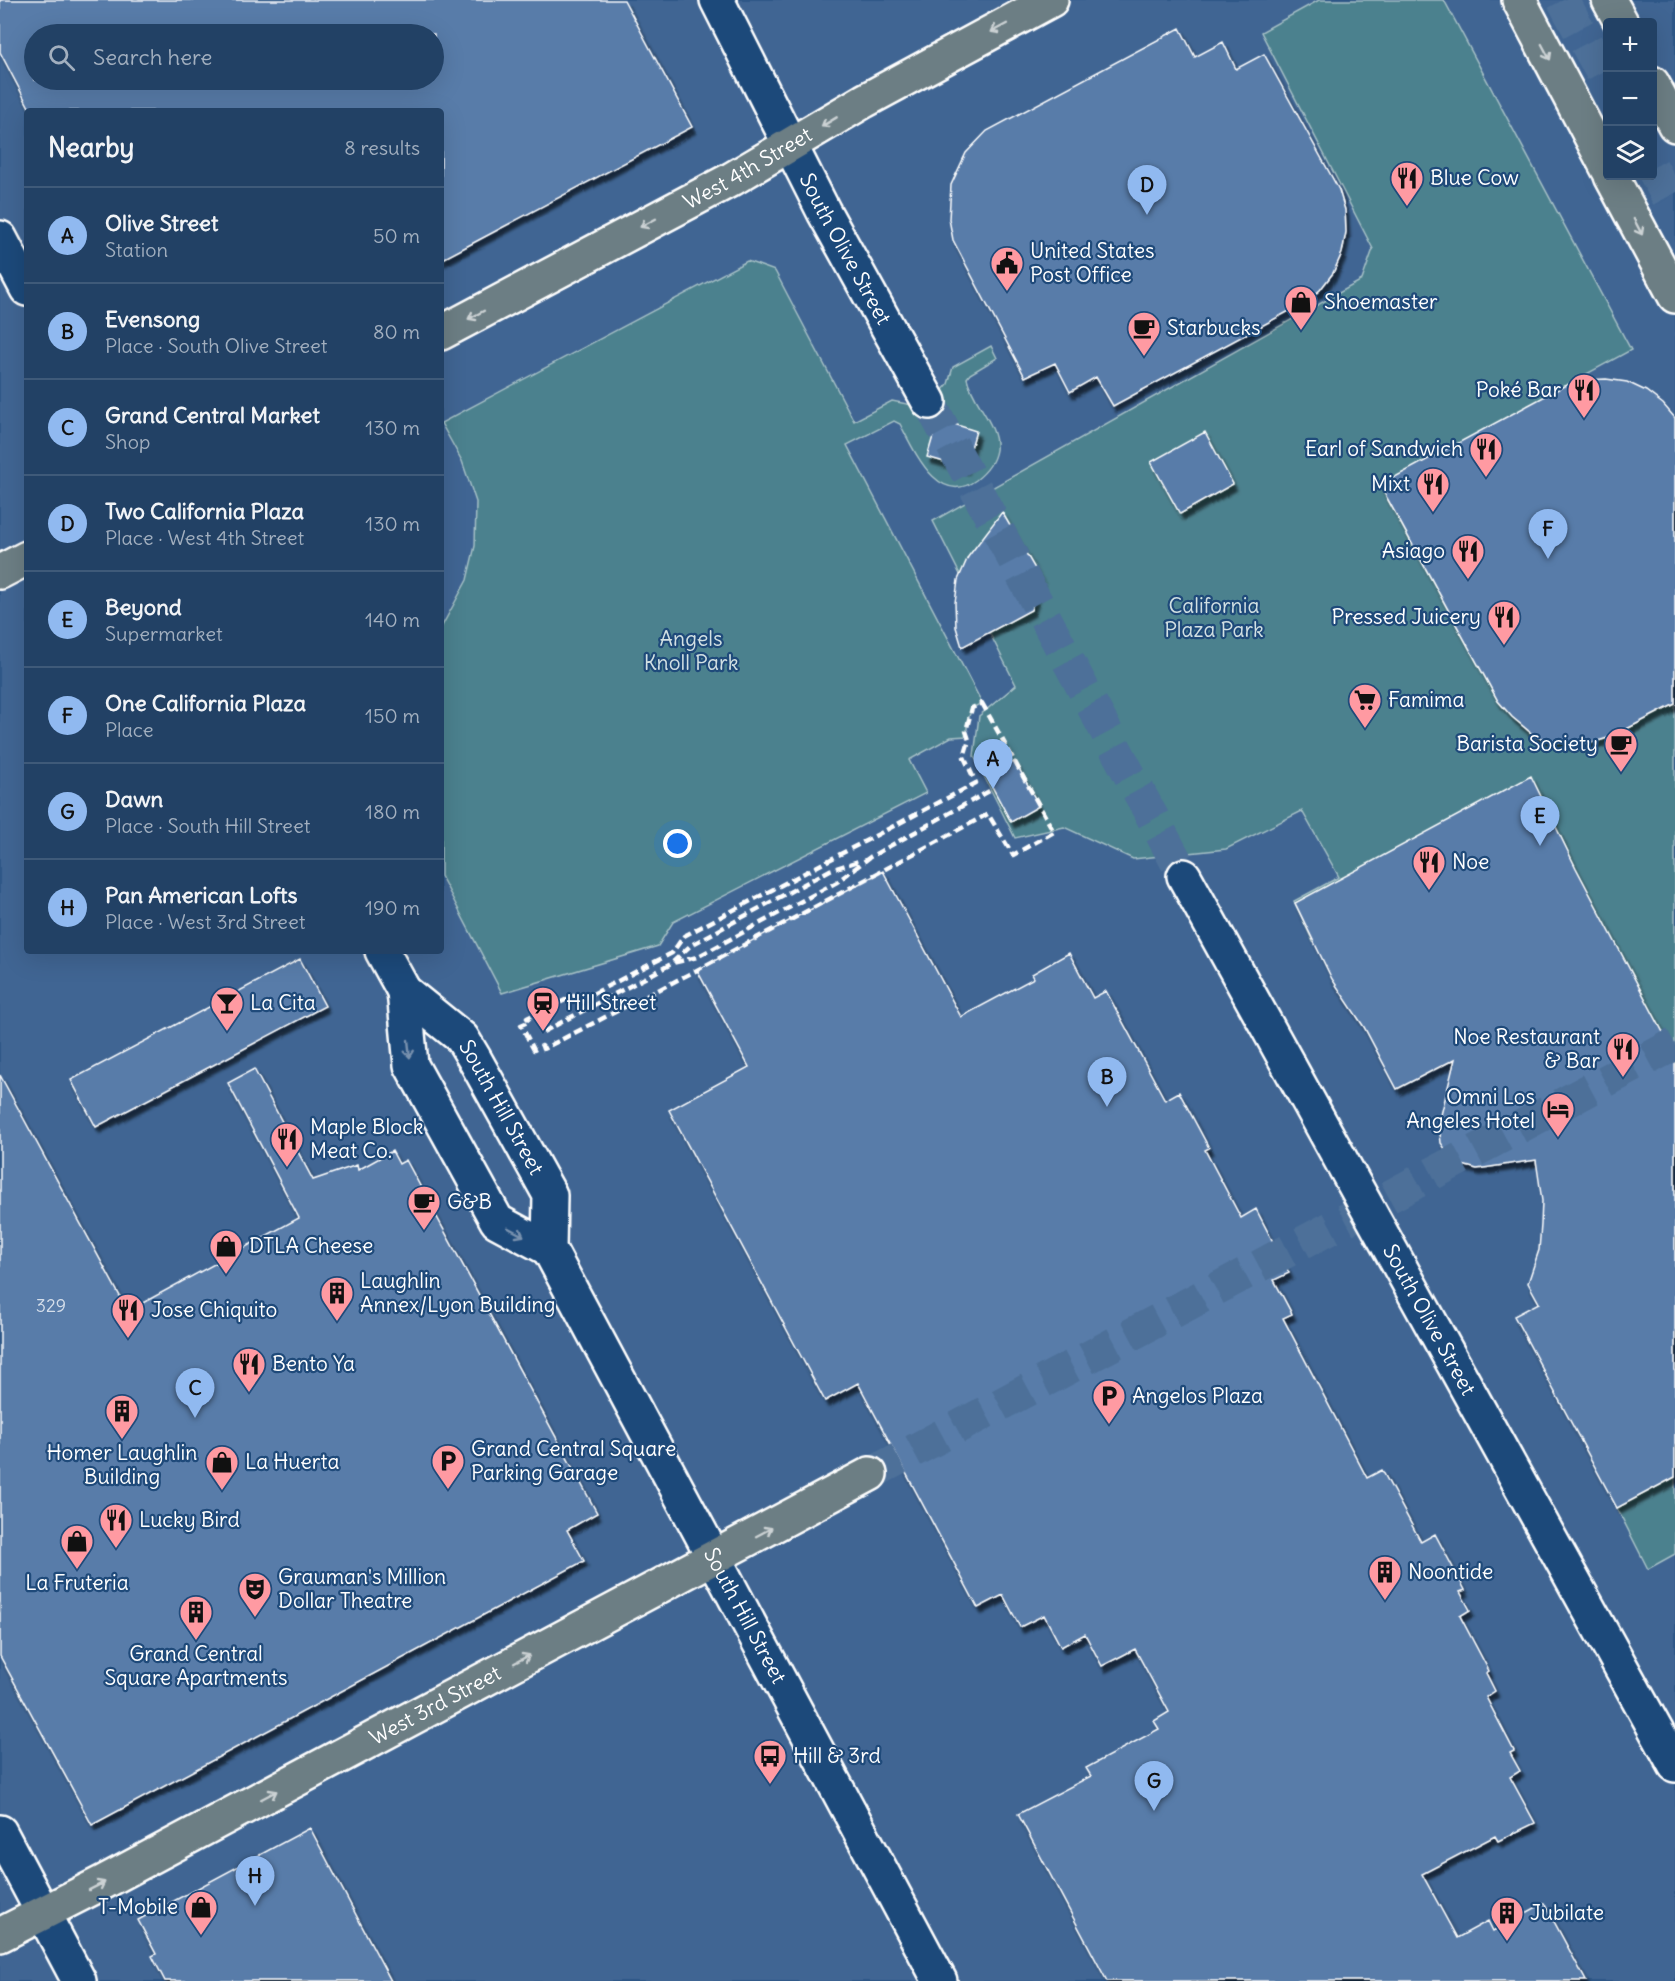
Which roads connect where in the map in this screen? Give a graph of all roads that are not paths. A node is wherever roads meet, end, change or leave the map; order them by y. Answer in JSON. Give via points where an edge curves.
{"nodes":[{"id":1,"x":717,"y":0,"type":"edge"},
{"id":2,"x":1051,"y":0,"type":"edge"},
{"id":3,"x":1519,"y":0,"type":"edge"},
{"id":4,"x":1609,"y":0,"type":"edge"},
{"id":5,"x":1619,"y":18,"type":"edge"},
{"id":6,"x":1657,"y":91,"type":"edge"},
{"id":7,"x":1675,"y":125,"type":"edge"},
{"id":8,"x":791,"y":144,"type":"junction"},
{"id":9,"x":1603,"y":160,"type":"edge"},
{"id":10,"x":1613,"y":180,"type":"edge"},
{"id":11,"x":0,"y":238,"type":"edge"},
{"id":12,"x":24,"y":283,"type":"edge"},
{"id":13,"x":1675,"y":296,"type":"edge"},
{"id":14,"x":444,"y":331,"type":"edge"},
{"id":15,"x":929,"y":402,"type":"tunnel mouth"},
{"id":16,"x":24,"y":560,"type":"edge"},
{"id":17,"x":0,"y":572,"type":"edge"},
{"id":18,"x":1184,"y":876,"type":"tunnel mouth"},
{"id":19,"x":384,"y":954,"type":"edge"},
{"id":20,"x":404,"y":991,"type":"junction"},
{"id":21,"x":549,"y":1249,"type":"junction"},
{"id":22,"x":870,"y":1474,"type":"tunnel mouth"},
{"id":23,"x":712,"y":1559,"type":"junction"},
{"id":24,"x":1675,"y":1765,"type":"edge"},
{"id":25,"x":0,"y":1832,"type":"edge"},
{"id":26,"x":44,"y":1913,"type":"junction"},
{"id":27,"x":0,"y":1935,"type":"edge"},
{"id":28,"x":79,"y":1981,"type":"edge"},
{"id":29,"x":940,"y":1981,"type":"edge"}],
"edges":[{"from":1,"to":8,"type":"main road","name":"South Olive Street"},
{"from":2,"to":8,"type":"main road","name":"West 4th Street","one_way":true},
{"from":3,"to":9,"type":"main road","one_way":true},
{"from":4,"to":5,"type":"main road"},
{"from":6,"to":7,"type":"main road"},
{"from":8,"to":14,"type":"main road","name":"West 4th Street","one_way":true},
{"from":8,"to":15,"type":"main road","name":"South Olive Street"},
{"from":10,"to":13,"type":"main road","one_way":true},
{"from":11,"to":12,"type":"main road"},
{"from":16,"to":17,"type":"main road"},
{"from":18,"to":24,"type":"main road","name":"South Olive Street"},
{"from":19,"to":20,"type":"main road","name":"South Hill Street"},
{"from":20,"to":21,"type":"main road","name":"South Hill Street","via":[[462,1038],[474,1058],[550,1195]]},
{"from":20,"to":21,"type":"main road","name":"South Hill Street","one_way":true,"via":[[411,1065],[496,1221]]},
{"from":21,"to":23,"type":"main road","name":"South Hill Street"},
{"from":23,"to":22,"type":"main road","name":"West 3rd Street","one_way":true},
{"from":26,"to":23,"type":"main road","name":"West 3rd Street","one_way":true},
{"from":23,"to":29,"type":"main road","name":"South Hill Street"},
{"from":25,"to":26,"type":"main road"},
{"from":26,"to":27,"type":"main road","name":"West 3rd Street"},
{"from":26,"to":28,"type":"main road"}]}
